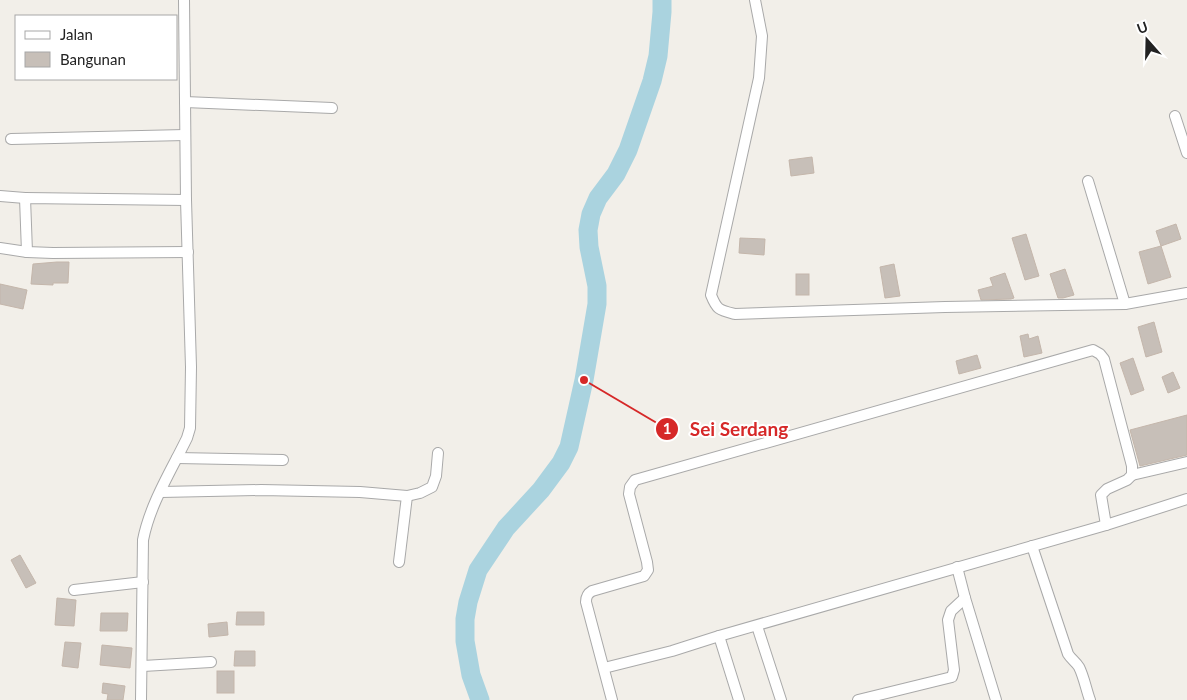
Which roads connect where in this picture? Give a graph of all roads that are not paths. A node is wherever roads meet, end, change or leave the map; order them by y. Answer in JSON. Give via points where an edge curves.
{"nodes":[{"id":1,"x":184,"y":0,"type":"edge"},
{"id":2,"x":755,"y":0,"type":"edge"},
{"id":3,"x":180,"y":78,"type":"edge"},
{"id":4,"x":185,"y":102,"type":"junction"},
{"id":5,"x":332,"y":108,"type":"dead end"},
{"id":6,"x":1175,"y":116,"type":"dead end"},
{"id":7,"x":185,"y":135,"type":"junction"},
{"id":8,"x":11,"y":138,"type":"dead end"},
{"id":9,"x":1187,"y":153,"type":"edge"},
{"id":10,"x":1088,"y":181,"type":"dead end"},
{"id":11,"x":0,"y":196,"type":"edge"},
{"id":12,"x":25,"y":198,"type":"junction"},
{"id":13,"x":186,"y":200,"type":"junction"},
{"id":14,"x":0,"y":248,"type":"edge"},
{"id":15,"x":27,"y":252,"type":"junction"},
{"id":16,"x":188,"y":252,"type":"junction"},
{"id":17,"x":1187,"y":293,"type":"edge"},
{"id":18,"x":1125,"y":304,"type":"junction"},
{"id":19,"x":438,"y":453,"type":"dead end"},
{"id":20,"x":177,"y":458,"type":"junction"},
{"id":21,"x":283,"y":460,"type":"dead end"},
{"id":22,"x":1187,"y":462,"type":"edge"},
{"id":23,"x":1132,"y":475,"type":"junction"},
{"id":24,"x":161,"y":492,"type":"junction"},
{"id":25,"x":407,"y":496,"type":"junction"},
{"id":26,"x":1187,"y":499,"type":"edge"},
{"id":27,"x":1106,"y":525,"type":"junction"},
{"id":28,"x":1032,"y":546,"type":"junction"},
{"id":29,"x":399,"y":562,"type":"dead end"},
{"id":30,"x":957,"y":567,"type":"junction"},
{"id":31,"x":143,"y":582,"type":"junction"},
{"id":32,"x":74,"y":590,"type":"dead end"},
{"id":33,"x":965,"y":598,"type":"junction"},
{"id":34,"x":756,"y":626,"type":"junction"},
{"id":35,"x":719,"y":636,"type":"junction"},
{"id":36,"x":211,"y":662,"type":"dead end"},
{"id":37,"x":142,"y":666,"type":"junction"},
{"id":38,"x":604,"y":668,"type":"junction"},
{"id":39,"x":141,"y":700,"type":"edge"},
{"id":40,"x":612,"y":700,"type":"edge"},
{"id":41,"x":739,"y":700,"type":"edge"},
{"id":42,"x":781,"y":700,"type":"edge"},
{"id":43,"x":858,"y":700,"type":"edge"},
{"id":44,"x":996,"y":700,"type":"edge"},
{"id":45,"x":1090,"y":700,"type":"edge"}],
"edges":[{"from":1,"to":3,"type":"street"},
{"from":2,"to":18,"type":"street","via":[[762,36],[759,78],[711,295],[722,311],[735,314]]},
{"from":3,"to":4,"type":"street"},
{"from":4,"to":5,"type":"street"},
{"from":4,"to":7,"type":"street"},
{"from":6,"to":9,"type":"street"},
{"from":7,"to":8,"type":"street"},
{"from":7,"to":13,"type":"street"},
{"from":10,"to":18,"type":"street"},
{"from":11,"to":12,"type":"street"},
{"from":12,"to":13,"type":"street"},
{"from":12,"to":15,"type":"street"},
{"from":13,"to":16,"type":"street"},
{"from":14,"to":15,"type":"street"},
{"from":15,"to":16,"type":"street"},
{"from":16,"to":20,"type":"street","via":[[191,418],[187,438]]},
{"from":17,"to":18,"type":"street"},
{"from":19,"to":25,"type":"street","via":[[432,486]]},
{"from":20,"to":21,"type":"street"},
{"from":20,"to":24,"type":"street"},
{"from":22,"to":23,"type":"street"},
{"from":23,"to":27,"type":"street","via":[[1128,480],[1107,488],[1101,495]]},
{"from":23,"to":38,"type":"street","via":[[1104,359],[1094,350],[635,480],[629,494],[648,570],[644,576],[592,591],[586,598]]},
{"from":24,"to":25,"type":"street","via":[[261,490]]},
{"from":24,"to":31,"type":"street","via":[[147,522]]},
{"from":25,"to":29,"type":"street"},
{"from":26,"to":27,"type":"street"},
{"from":27,"to":28,"type":"street"},
{"from":28,"to":30,"type":"street"},
{"from":28,"to":45,"type":"street","via":[[1068,654],[1080,670]]},
{"from":30,"to":33,"type":"street"},
{"from":30,"to":34,"type":"street"},
{"from":31,"to":32,"type":"street"},
{"from":31,"to":37,"type":"street"},
{"from":33,"to":43,"type":"street","via":[[950,611],[948,620],[952,677]]},
{"from":33,"to":44,"type":"street"},
{"from":34,"to":35,"type":"street"},
{"from":34,"to":42,"type":"street"},
{"from":35,"to":38,"type":"street"},
{"from":35,"to":41,"type":"street"},
{"from":36,"to":37,"type":"street"},
{"from":37,"to":39,"type":"street"},
{"from":38,"to":40,"type":"street"}]}
